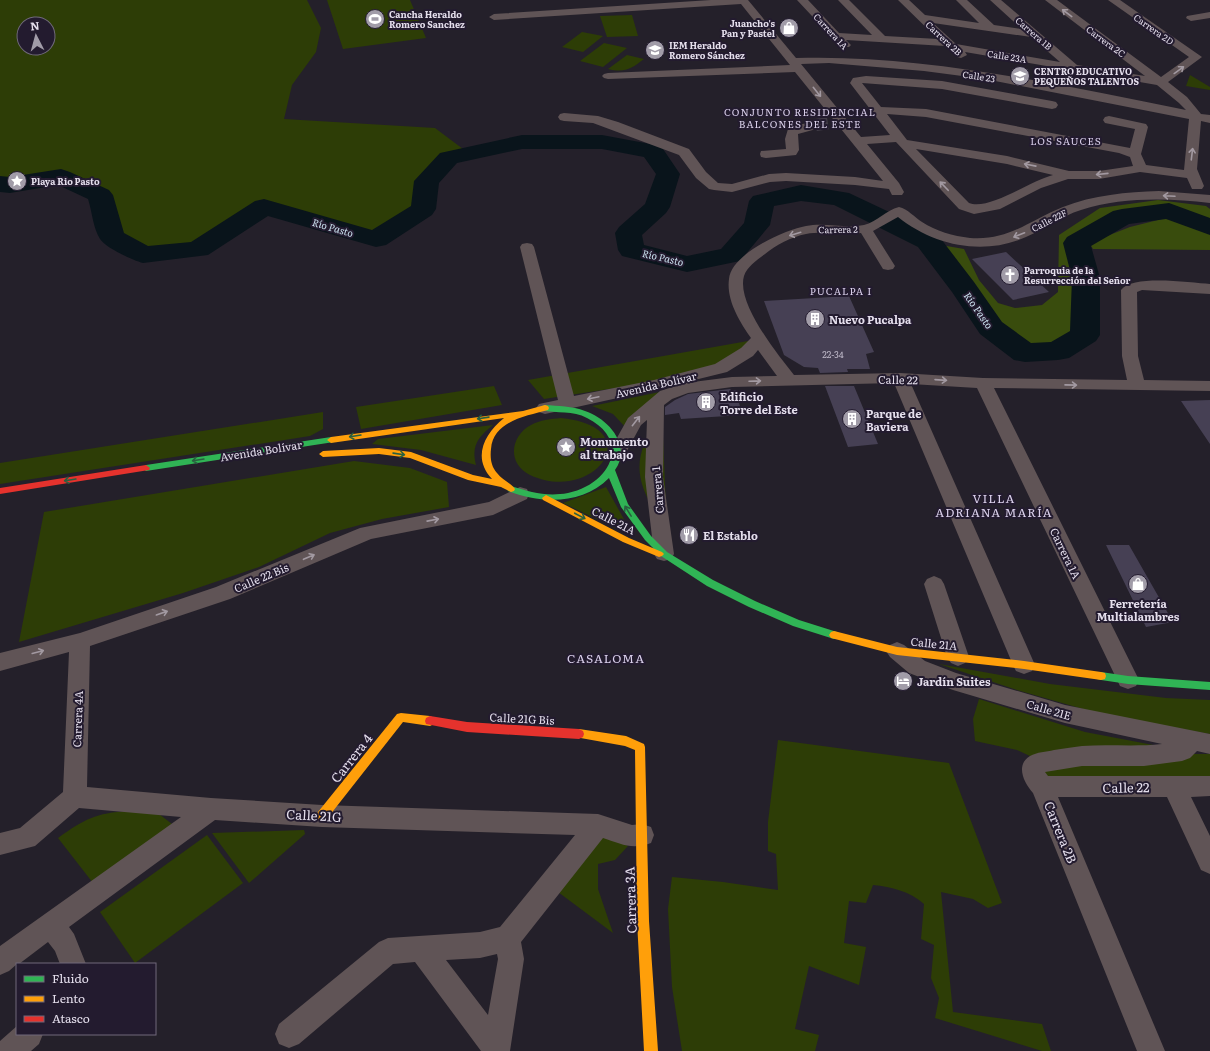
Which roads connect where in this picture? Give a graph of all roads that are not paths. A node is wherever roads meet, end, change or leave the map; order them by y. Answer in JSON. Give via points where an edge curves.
{"nodes":[{"id":1,"x":802,"y":0,"type":"edge"},
{"id":2,"x":843,"y":0,"type":"edge"},
{"id":3,"x":903,"y":0,"type":"edge"},
{"id":4,"x":961,"y":0,"type":"edge"},
{"id":5,"x":995,"y":0,"type":"edge"},
{"id":6,"x":1040,"y":0,"type":"edge"},
{"id":7,"x":1113,"y":0,"type":"edge"},
{"id":8,"x":743,"y":1,"type":"edge"},
{"id":9,"x":1051,"y":1,"type":"edge"},
{"id":10,"x":1210,"y":15,"type":"edge"},
{"id":11,"x":494,"y":17,"type":"dead end"},
{"id":12,"x":922,"y":18,"type":"junction"},
{"id":13,"x":1191,"y":18,"type":"dead end"},
{"id":14,"x":990,"y":27,"type":"junction"},
{"id":15,"x":1035,"y":34,"type":"junction"},
{"id":16,"x":837,"y":36,"type":"junction"},
{"id":17,"x":882,"y":39,"type":"junction"},
{"id":18,"x":950,"y":45,"type":"junction"},
{"id":19,"x":860,"y":62,"type":"junction"},
{"id":20,"x":795,"y":65,"type":"junction"},
{"id":21,"x":1073,"y":67,"type":"junction"},
{"id":22,"x":608,"y":76,"type":"dead end"},
{"id":23,"x":984,"y":76,"type":"junction"},
{"id":24,"x":1161,"y":82,"type":"junction"},
{"id":25,"x":1052,"y":105,"type":"dead end"},
{"id":26,"x":878,"y":110,"type":"junction"},
{"id":27,"x":1196,"y":116,"type":"junction"},
{"id":28,"x":564,"y":117,"type":"dead end"},
{"id":29,"x":1109,"y":120,"type":"dead end"},
{"id":30,"x":1210,"y":120,"type":"edge"},
{"id":31,"x":816,"y":125,"type":"tunnel mouth"},
{"id":32,"x":858,"y":141,"type":"junction"},
{"id":33,"x":901,"y":141,"type":"junction"},
{"id":34,"x":1134,"y":153,"type":"junction"},
{"id":35,"x":766,"y":154,"type":"dead end"},
{"id":36,"x":1140,"y":168,"type":"junction"},
{"id":37,"x":1068,"y":175,"type":"junction"},
{"id":38,"x":1192,"y":175,"type":"junction"},
{"id":39,"x":894,"y":186,"type":"junction"},
{"id":40,"x":1209,"y":199,"type":"edge"},
{"id":41,"x":899,"y":211,"type":"junction"},
{"id":42,"x":875,"y":224,"type":"junction"},
{"id":43,"x":526,"y":247,"type":"dead end"},
{"id":44,"x":888,"y":266,"type":"dead end"},
{"id":45,"x":1210,"y":289,"type":"edge"},
{"id":46,"x":758,"y":340,"type":"junction"},
{"id":47,"x":900,"y":378,"type":"junction"},
{"id":48,"x":789,"y":380,"type":"junction"},
{"id":49,"x":982,"y":383,"type":"junction"},
{"id":50,"x":1137,"y":386,"type":"junction"},
{"id":51,"x":1210,"y":386,"type":"edge"},
{"id":52,"x":567,"y":403,"type":"junction"},
{"id":53,"x":656,"y":403,"type":"junction"},
{"id":54,"x":545,"y":408,"type":"junction"},
{"id":55,"x":522,"y":413,"type":"junction"},
{"id":56,"x":617,"y":454,"type":"junction"},
{"id":57,"x":312,"y":455,"type":"dead end"},
{"id":58,"x":611,"y":471,"type":"junction"},
{"id":59,"x":501,"y":484,"type":"junction"},
{"id":60,"x":0,"y":491,"type":"edge"},
{"id":61,"x":520,"y":494,"type":"junction"},
{"id":62,"x":546,"y":498,"type":"junction"},
{"id":63,"x":669,"y":556,"type":"junction"},
{"id":64,"x":934,"y":584,"type":"dead end"},
{"id":65,"x":80,"y":641,"type":"junction"},
{"id":66,"x":896,"y":651,"type":"junction"},
{"id":67,"x":958,"y":657,"type":"junction"},
{"id":68,"x":0,"y":662,"type":"edge"},
{"id":69,"x":1024,"y":665,"type":"junction"},
{"id":70,"x":1128,"y":680,"type":"junction"},
{"id":71,"x":1210,"y":686,"type":"edge"},
{"id":72,"x":401,"y":717,"type":"joint"},
{"id":73,"x":1201,"y":743,"type":"edge"},
{"id":74,"x":640,"y":747,"type":"joint"},
{"id":75,"x":1210,"y":786,"type":"edge"},
{"id":76,"x":1042,"y":787,"type":"junction"},
{"id":77,"x":1174,"y":787,"type":"junction"},
{"id":78,"x":75,"y":797,"type":"junction"},
{"id":79,"x":211,"y":809,"type":"junction"},
{"id":80,"x":322,"y":816,"type":"junction"},
{"id":81,"x":598,"y":825,"type":"junction"},
{"id":82,"x":642,"y":836,"type":"junction"},
{"id":83,"x":0,"y":844,"type":"edge"},
{"id":84,"x":1210,"y":862,"type":"edge"},
{"id":85,"x":52,"y":925,"type":"junction"},
{"id":86,"x":508,"y":938,"type":"junction"},
{"id":87,"x":421,"y":949,"type":"junction"},
{"id":88,"x":0,"y":962,"type":"edge"},
{"id":89,"x":73,"y":963,"type":"edge"},
{"id":90,"x":289,"y":1034,"type":"dead end"},
{"id":91,"x":28,"y":1035,"type":"edge"},
{"id":92,"x":496,"y":1050,"type":"edge"},
{"id":93,"x":10,"y":1051,"type":"edge"},
{"id":94,"x":651,"y":1051,"type":"edge"},
{"id":95,"x":1151,"y":1051,"type":"edge"}],
"edges":[{"from":1,"to":16,"type":"street","name":"Carrera 1A"},
{"from":2,"to":17,"type":"street"},
{"from":3,"to":12,"type":"street","name":"Carrera 2B"},
{"from":4,"to":14,"type":"street"},
{"from":5,"to":15,"type":"street","name":"Carrera 1B"},
{"from":6,"to":9,"type":"street"},
{"from":24,"to":7,"type":"street","name":"Carrera 2D","one_way":true,"via":[[1196,57]]},
{"from":8,"to":11,"type":"street"},
{"from":8,"to":20,"type":"street"},
{"from":24,"to":9,"type":"street","name":"Carrera 2C","one_way":true},
{"from":10,"to":13,"type":"street"},
{"from":12,"to":14,"type":"street"},
{"from":12,"to":18,"type":"street","name":"Carrera 2B"},
{"from":14,"to":15,"type":"street"},
{"from":15,"to":21,"type":"street","name":"Carrera 1B"},
{"from":16,"to":17,"type":"street","name":"Calle 23A"},
{"from":16,"to":19,"type":"street","name":"Carrera 1A"},
{"from":17,"to":18,"type":"street","name":"Calle 23A"},
{"from":18,"to":21,"type":"street","name":"Calle 23A"},
{"from":18,"to":23,"type":"street","name":"Carrera 2B"},
{"from":19,"to":20,"type":"street","name":"Calle 23","via":[[822,60]]},
{"from":19,"to":23,"type":"street","name":"Calle 23"},
{"from":20,"to":22,"type":"street","name":"Calle 23"},
{"from":20,"to":32,"type":"street","one_way":true,"via":[[835,122]]},
{"from":21,"to":24,"type":"street","name":"Calle 23A"},
{"from":23,"to":27,"type":"street","name":"Calle 23"},
{"from":24,"to":27,"type":"street","name":"Carrera 2C","via":[[1183,100]]},
{"from":25,"to":26,"type":"street","via":[[942,86],[857,80],[856,83]]},
{"from":26,"to":33,"type":"street"},
{"from":26,"to":34,"type":"street","via":[[926,113]]},
{"from":27,"to":30,"type":"street","name":"Calle 23"},
{"from":38,"to":27,"type":"street","one_way":true,"via":[[1190,169]]},
{"from":28,"to":39,"type":"street","via":[[601,121],[684,152],[701,175],[714,186],[732,188],[769,178],[786,177]]},
{"from":29,"to":34,"type":"street","via":[[1142,127]]},
{"from":31,"to":35,"type":"street","via":[[792,132],[794,150],[791,152]]},
{"from":32,"to":33,"type":"street"},
{"from":32,"to":39,"type":"street"},
{"from":37,"to":33,"type":"street","one_way":true,"via":[[1051,169]]},
{"from":37,"to":33,"type":"street","one_way":true,"via":[[1036,185],[995,206],[974,210],[964,206]]},
{"from":34,"to":36,"type":"street","via":[[1139,160]]},
{"from":36,"to":37,"type":"street","one_way":true,"via":[[1099,175]]},
{"from":36,"to":38,"type":"street"},
{"from":38,"to":40,"type":"street"},
{"from":39,"to":41,"type":"street","via":[[899,198]]},
{"from":40,"to":41,"type":"street","name":"Calle 22F","one_way":true,"via":[[1157,195],[1104,200],[1073,208],[1019,235],[998,241],[974,243],[946,238],[920,227]]},
{"from":41,"to":42,"type":"street","name":"Carrera 2"},
{"from":42,"to":44,"type":"street"},
{"from":42,"to":46,"type":"street","name":"Carrera 2","one_way":true,"via":[[795,233],[768,245],[744,264],[736,278],[738,297]]},
{"from":43,"to":52,"type":"street"},
{"from":45,"to":50,"type":"street","via":[[1142,285],[1129,290],[1130,356]]},
{"from":46,"to":48,"type":"street","name":"Carrera 2"},
{"from":46,"to":52,"type":"street","name":"Avenida Bolívar","one_way":true,"via":[[747,352],[721,368]]},
{"from":47,"to":48,"type":"street","name":"Calle 22"},
{"from":47,"to":49,"type":"street","name":"Calle 22","one_way":true},
{"from":47,"to":69,"type":"street"},
{"from":53,"to":48,"type":"street","name":"Calle 22","one_way":true,"via":[[666,395],[685,388],[732,382]]},
{"from":49,"to":50,"type":"street","name":"Calle 22","one_way":true},
{"from":49,"to":70,"type":"street","name":"Carrera 1A"},
{"from":50,"to":51,"type":"street","name":"Calle 22"},
{"from":52,"to":54,"type":"street","name":"Avenida Bolívar"},
{"from":56,"to":53,"type":"street","name":"Calle 22","one_way":true,"via":[[634,422]]},
{"from":53,"to":63,"type":"street","name":"Carrera 1","via":[[654,477]]},
{"from":54,"to":55,"type":"main road"},
{"from":54,"to":56,"type":"main road","via":[[563,408],[597,419],[609,429],[616,441]]},
{"from":55,"to":59,"type":"main road","via":[[503,423],[490,437],[485,453],[488,469]]},
{"from":55,"to":60,"type":"main road","name":"Avenida Bolívar","one_way":true},
{"from":56,"to":58,"type":"main road"},
{"from":57,"to":59,"type":"main road","name":"Avenida Bolívar","one_way":true,"via":[[379,451],[411,456],[471,478]]},
{"from":58,"to":62,"type":"main road","via":[[595,486],[572,495]]},
{"from":63,"to":58,"type":"main road","name":"Calle 21A","one_way":true,"via":[[648,538],[635,522],[624,505]]},
{"from":59,"to":61,"type":"main road"},
{"from":61,"to":62,"type":"main road"},
{"from":65,"to":61,"type":"street","name":"Calle 22 Bis","one_way":true,"via":[[223,593],[367,533],[493,508]]},
{"from":62,"to":63,"type":"main road","name":"Calle 21A","one_way":true,"via":[[626,540]]},
{"from":63,"to":66,"type":"main road","name":"Calle 21A","via":[[710,583],[796,623]]},
{"from":64,"to":67,"type":"street"},
{"from":68,"to":65,"type":"street","name":"Calle 22 Bis","one_way":true},
{"from":65,"to":78,"type":"street","name":"Carrera 4A"},
{"from":66,"to":67,"type":"main road","name":"Calle 21A"},
{"from":66,"to":73,"type":"street","name":"Calle 21E","via":[[917,666],[952,681],[1065,714]]},
{"from":67,"to":69,"type":"main road","name":"Calle 21A"},
{"from":69,"to":70,"type":"main road","name":"Calle 21A"},
{"from":70,"to":71,"type":"main road","name":"Calle 21A"},
{"from":72,"to":74,"type":"main road","name":"Calle 21G Bis","via":[[467,727],[581,734],[626,740]]},
{"from":72,"to":80,"type":"main road","name":"Carrera 4"},
{"from":73,"to":76,"type":"street","name":"Carrera 2B","via":[[1182,750],[1144,756],[1082,756],[1039,763],[1033,772]]},
{"from":74,"to":82,"type":"main road","name":"Carrera 3A"},
{"from":75,"to":77,"type":"street","name":"Calle 22"},
{"from":76,"to":77,"type":"street","name":"Calle 22"},
{"from":76,"to":95,"type":"street","name":"Carrera 2B"},
{"from":77,"to":84,"type":"street"},
{"from":78,"to":79,"type":"street","name":"Calle 21G"},
{"from":78,"to":83,"type":"street","via":[[26,838]]},
{"from":79,"to":80,"type":"street","name":"Calle 21G"},
{"from":79,"to":85,"type":"street"},
{"from":80,"to":81,"type":"street","name":"Calle 21G"},
{"from":81,"to":82,"type":"street","name":"Calle 21G","via":[[632,836]]},
{"from":81,"to":86,"type":"street"},
{"from":82,"to":94,"type":"main road","name":"Carrera 3A","via":[[643,921]]},
{"from":85,"to":88,"type":"street"},
{"from":85,"to":89,"type":"street","via":[[65,943]]},
{"from":86,"to":87,"type":"street","via":[[480,945]]},
{"from":86,"to":92,"type":"street","via":[[511,959]]},
{"from":87,"to":90,"type":"street","via":[[388,952]]},
{"from":87,"to":92,"type":"street"},
{"from":91,"to":93,"type":"street"}]}
